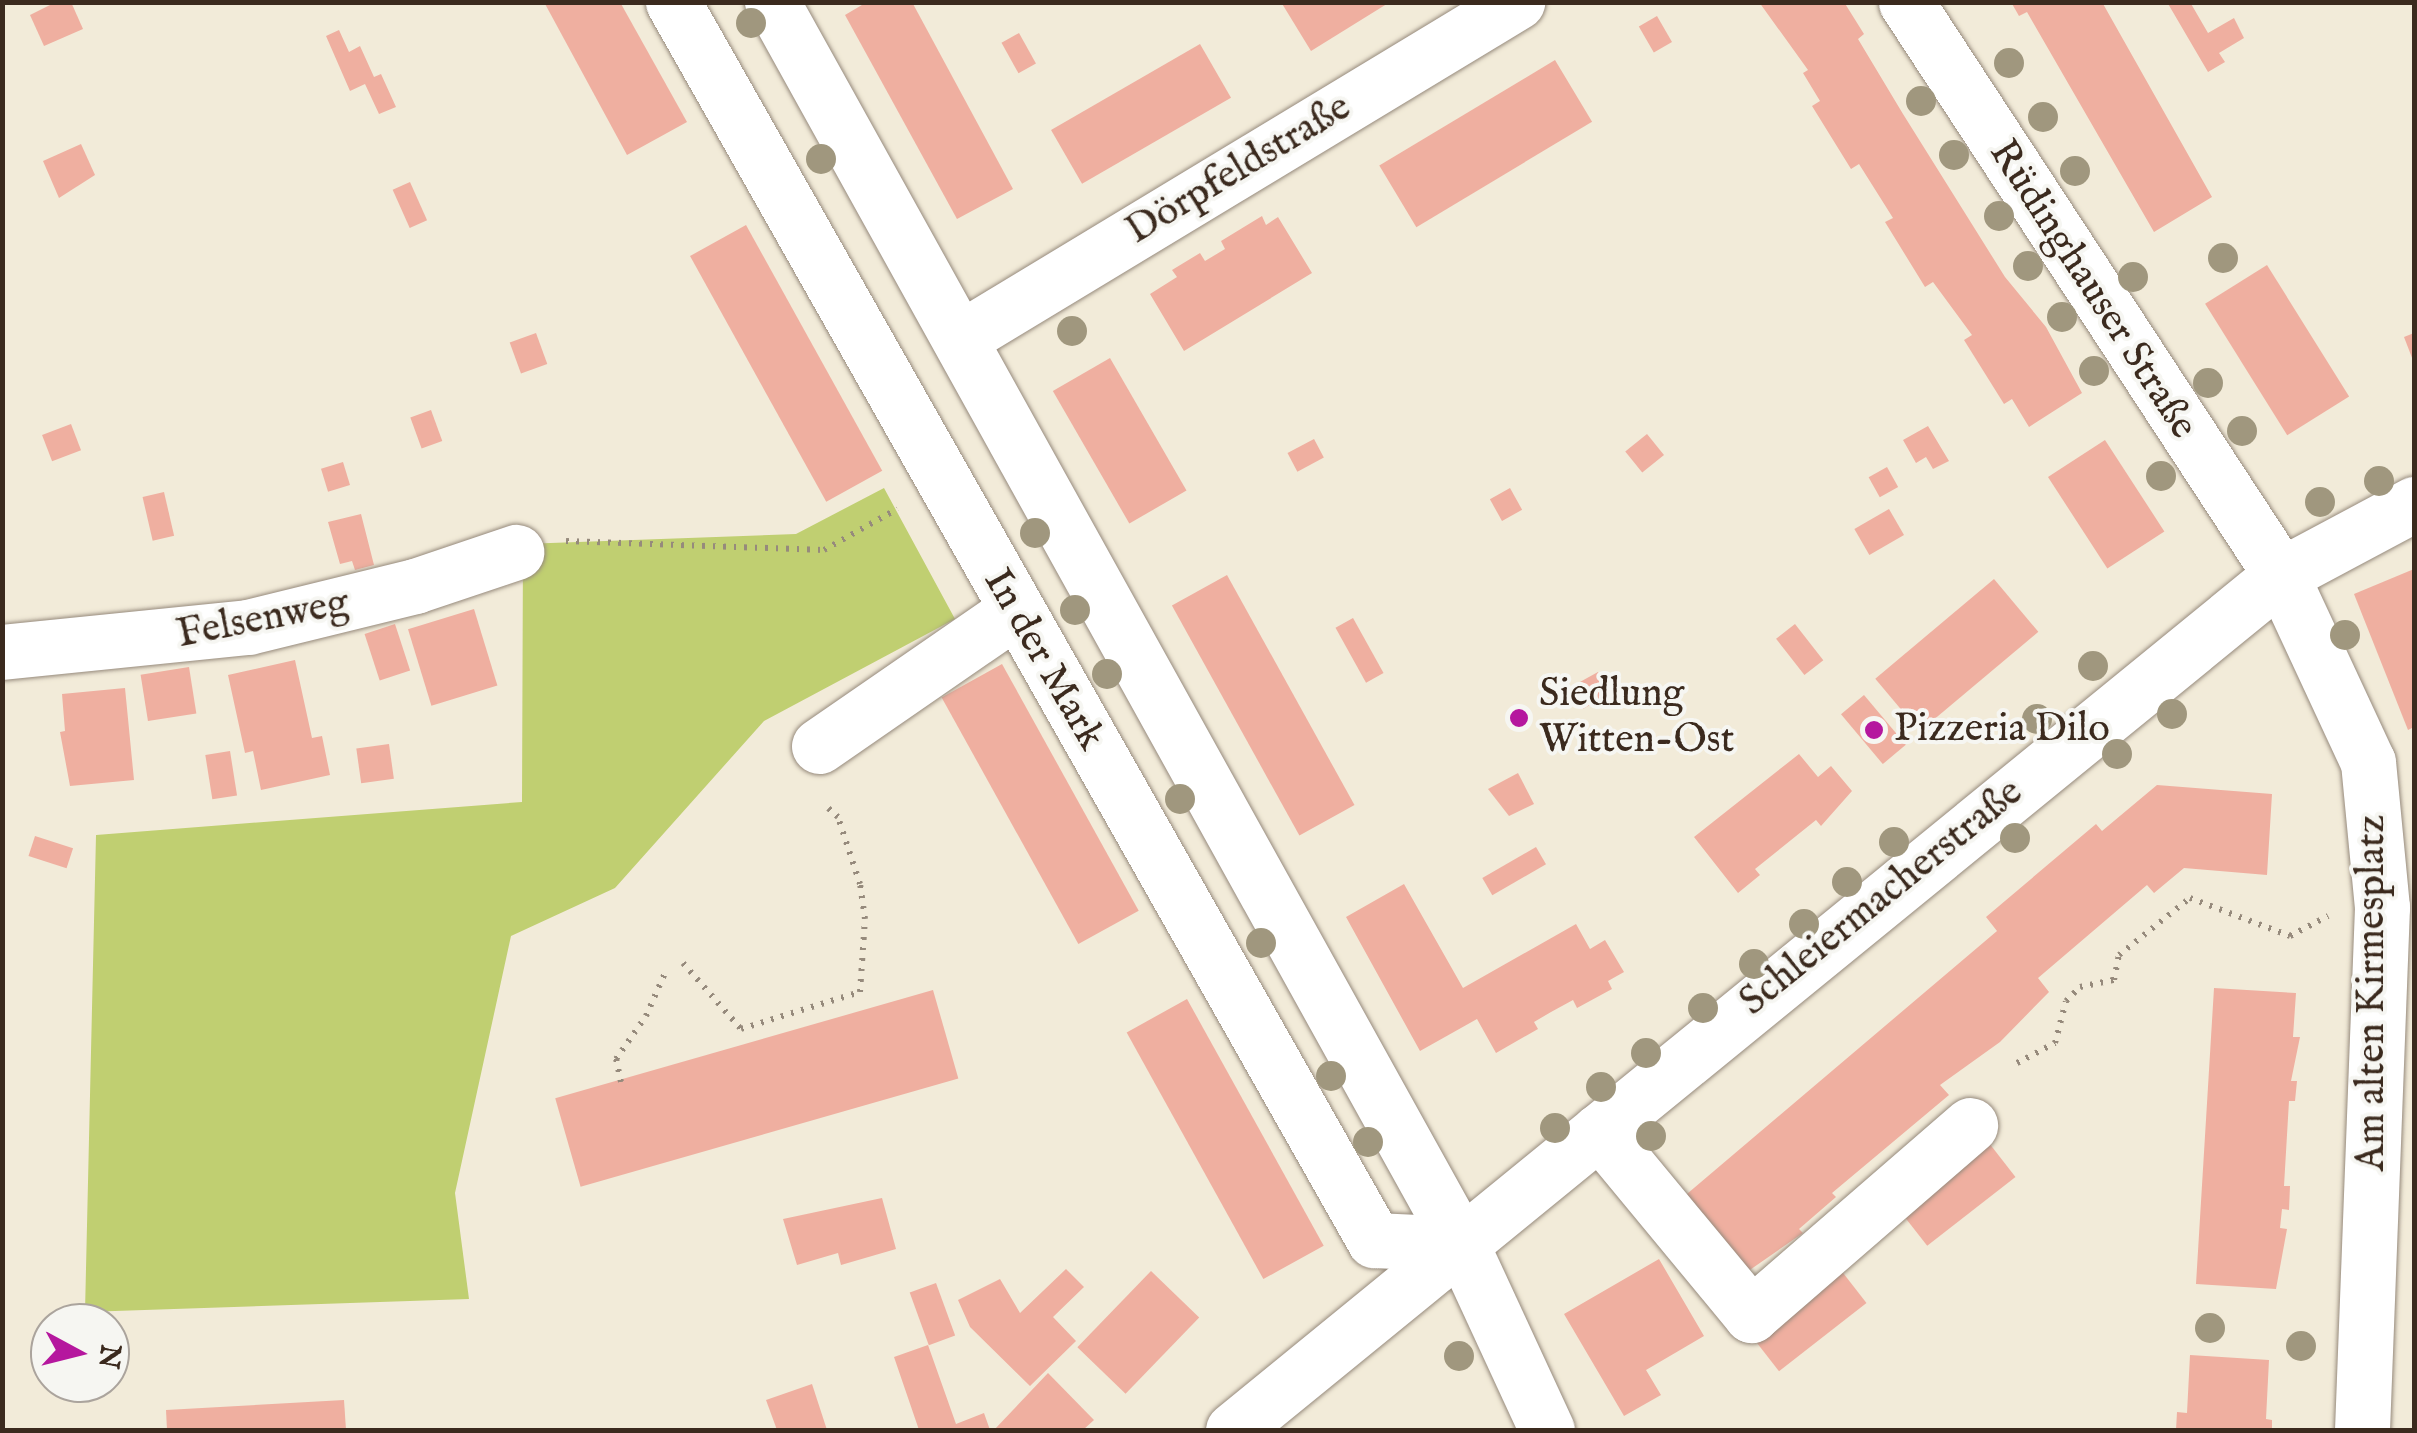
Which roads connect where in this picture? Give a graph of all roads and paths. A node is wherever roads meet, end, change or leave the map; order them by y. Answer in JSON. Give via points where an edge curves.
{"nodes":[{"id":1,"x":673,"y":2,"type":"edge"},
{"id":2,"x":772,"y":2,"type":"edge"},
{"id":3,"x":1517,"y":2,"type":"edge"},
{"id":4,"x":1906,"y":2,"type":"edge"},
{"id":5,"x":961,"y":338,"type":"junction"},
{"id":6,"x":2414,"y":504,"type":"edge"},
{"id":7,"x":883,"y":517,"type":"dead end"},
{"id":8,"x":516,"y":552,"type":"joint"},
{"id":9,"x":2281,"y":576,"type":"junction"},
{"id":10,"x":1015,"y":611,"type":"junction"},
{"id":11,"x":2,"y":652,"type":"edge"},
{"id":12,"x":819,"y":746,"type":"dead end"},
{"id":13,"x":828,"y":808,"type":"dead end"},
{"id":14,"x":2396,"y":808,"type":"edge"},
{"id":15,"x":2382,"y":907,"type":"junction"},
{"id":16,"x":684,"y":963,"type":"dead end"},
{"id":17,"x":665,"y":972,"type":"dead end"},
{"id":18,"x":2017,"y":1064,"type":"dead end"},
{"id":19,"x":621,"y":1082,"type":"dead end"},
{"id":20,"x":1970,"y":1124,"type":"dead end"},
{"id":21,"x":1599,"y":1130,"type":"junction"},
{"id":22,"x":1461,"y":1244,"type":"junction"},
{"id":23,"x":1233,"y":1430,"type":"edge"},
{"id":24,"x":1547,"y":1430,"type":"edge"},
{"id":25,"x":2362,"y":1430,"type":"edge"}],
"edges":[{"from":1,"to":10,"type":"street","name":"In der Mark"},
{"from":2,"to":5,"type":"street","name":"In der Mark"},
{"from":3,"to":5,"type":"street","name":"Dörpfeldstraße"},
{"from":4,"to":9,"type":"street","name":"Rüdinghauser Straße"},
{"from":5,"to":22,"type":"street","name":"In der Mark"},
{"from":6,"to":9,"type":"street","name":"Schleiermacherstraße"},
{"from":7,"to":8,"type":"path","via":[[824,550],[579,538]]},
{"from":8,"to":11,"type":"street","name":"Felsenweg","via":[[415,586],[248,626]]},
{"from":9,"to":14,"type":"street","name":"Am alten Kirmesplatz"},
{"from":9,"to":21,"type":"street","name":"Schleiermacherstraße"},
{"from":10,"to":12,"type":"street"},
{"from":10,"to":22,"type":"street","name":"In der Mark","via":[[1374,1240]]},
{"from":13,"to":16,"type":"path","via":[[838,818],[860,884],[860,992],[741,1029]]},
{"from":14,"to":15,"type":"street","name":"Am alten Kirmesplatz"},
{"from":15,"to":18,"type":"path","via":[[2347,906],[2290,936],[2190,898],[2118,956],[2114,980],[2080,987],[2066,1001],[2055,1043]]},
{"from":15,"to":25,"type":"street","name":"Am alten Kirmesplatz"},
{"from":17,"to":19,"type":"path","via":[[646,1016],[616,1058]]},
{"from":20,"to":21,"type":"street","via":[[1751,1315]]},
{"from":21,"to":22,"type":"street","name":"Schleiermacherstraße"},
{"from":22,"to":23,"type":"street","name":"Schleiermacherstraße"},
{"from":22,"to":24,"type":"street","name":"In der Mark"}]}
